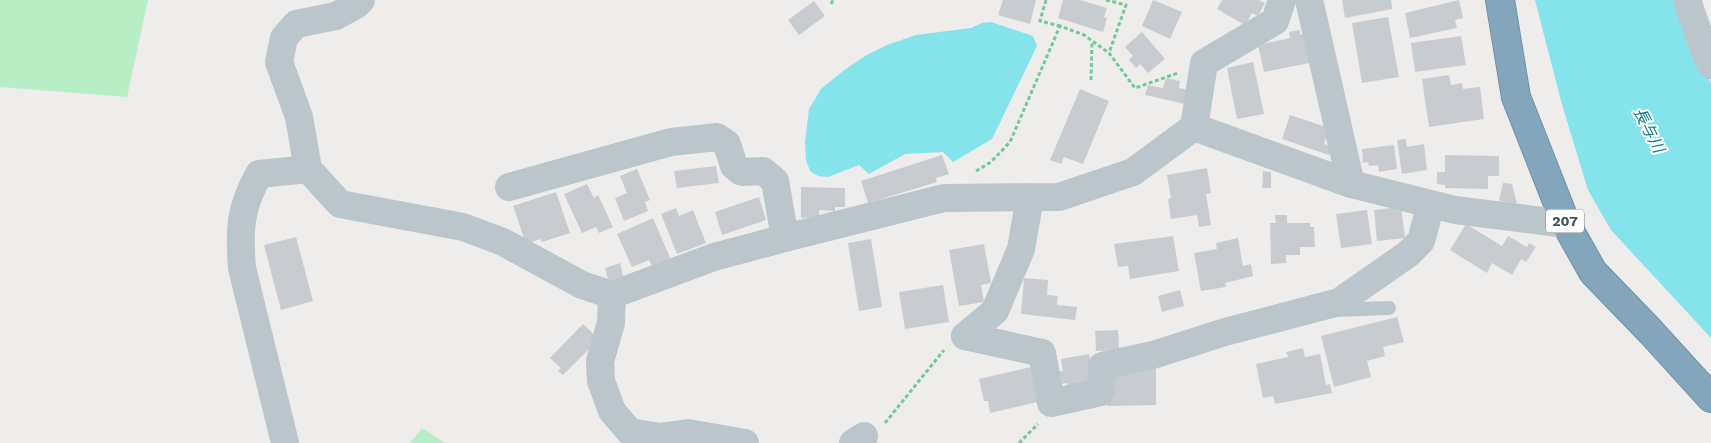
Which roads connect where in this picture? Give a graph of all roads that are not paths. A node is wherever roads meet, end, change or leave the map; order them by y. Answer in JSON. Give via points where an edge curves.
{"nodes":[{"id":1,"x":361,"y":0,"type":"edge"},
{"id":2,"x":1282,"y":0,"type":"edge"},
{"id":3,"x":1309,"y":0,"type":"edge"},
{"id":4,"x":1500,"y":0,"type":"edge"},
{"id":5,"x":1688,"y":0,"type":"edge"},
{"id":6,"x":1711,"y":65,"type":"edge"},
{"id":7,"x":1194,"y":127,"type":"junction"},
{"id":8,"x":308,"y":169,"type":"junction"},
{"id":9,"x":1351,"y":184,"type":"junction"},
{"id":10,"x":508,"y":187,"type":"dead end"},
{"id":11,"x":1030,"y":197,"type":"junction"},
{"id":12,"x":1431,"y":204,"type":"junction"},
{"id":13,"x":1566,"y":224,"type":"junction"},
{"id":14,"x":785,"y":238,"type":"junction"},
{"id":15,"x":612,"y":295,"type":"junction"},
{"id":16,"x":1389,"y":308,"type":"dead end"},
{"id":17,"x":1306,"y":311,"type":"junction"},
{"id":18,"x":1711,"y":398,"type":"edge"},
{"id":19,"x":285,"y":443,"type":"edge"},
{"id":20,"x":745,"y":443,"type":"edge"}],
"edges":[{"from":1,"to":8,"type":"street","via":[[336,16],[296,24],[284,38],[279,62],[299,117]]},
{"from":2,"to":7,"type":"street","via":[[1275,21],[1204,63]]},
{"from":3,"to":9,"type":"street"},
{"from":4,"to":13,"type":"highway","number":"207","via":[[1516,97]]},
{"from":5,"to":6,"type":"street"},
{"from":7,"to":9,"type":"street"},
{"from":7,"to":11,"type":"street","via":[[1133,172],[1059,197]]},
{"from":8,"to":15,"type":"street","via":[[340,204],[463,227],[503,242],[582,284]]},
{"from":8,"to":19,"type":"street","via":[[259,174],[242,218],[242,268]]},
{"from":9,"to":12,"type":"street"},
{"from":10,"to":14,"type":"street","via":[[671,142],[717,137],[727,144],[734,166],[742,172],[763,171],[775,181]]},
{"from":11,"to":14,"type":"street","via":[[944,198]]},
{"from":11,"to":17,"type":"street","via":[[1022,249],[995,311],[965,336],[1042,353],[1051,403],[1101,392],[1102,366],[1153,355]]},
{"from":12,"to":13,"type":"street"},
{"from":12,"to":17,"type":"street","via":[[1421,241],[1408,254],[1339,302]]},
{"from":13,"to":18,"type":"highway","number":"207","via":[[1593,272]]},
{"from":14,"to":15,"type":"street","via":[[714,257]]},
{"from":15,"to":20,"type":"street","via":[[611,323],[600,361],[601,381],[612,411],[630,432],[659,437],[688,433]]},
{"from":16,"to":17,"type":"lane"}]}
